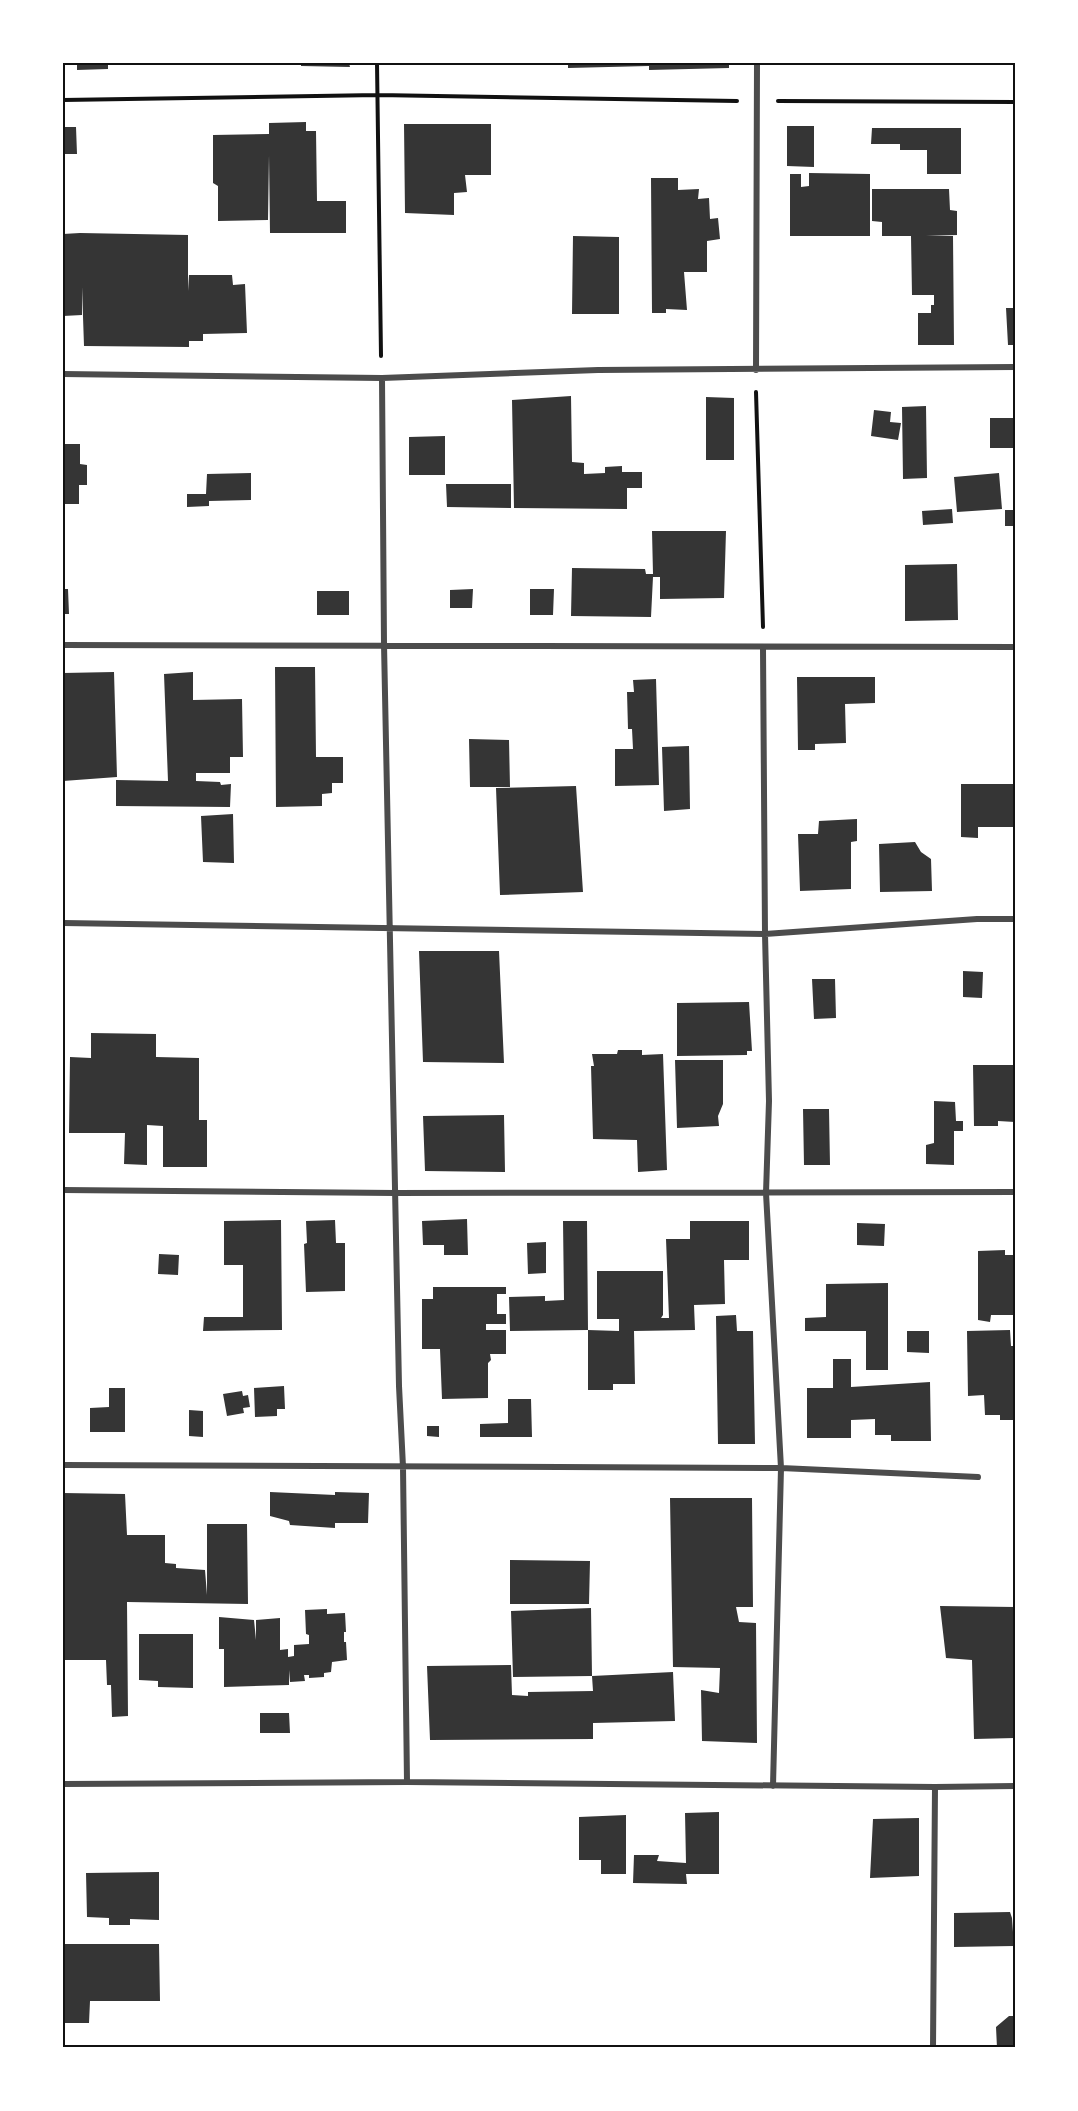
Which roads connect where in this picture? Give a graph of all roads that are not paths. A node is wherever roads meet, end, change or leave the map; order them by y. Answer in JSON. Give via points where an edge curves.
{"nodes":[{"id":1,"x":758,"y":63,"type":"edge"},
{"id":2,"x":1015,"y":367,"type":"edge"},
{"id":3,"x":756,"y":370,"type":"junction"},
{"id":4,"x":63,"y":374,"type":"edge"},
{"id":5,"x":382,"y":378,"type":"junction"},
{"id":6,"x":384,"y":644,"type":"junction"},
{"id":7,"x":63,"y":645,"type":"edge"},
{"id":8,"x":1015,"y":647,"type":"edge"},
{"id":9,"x":764,"y":648,"type":"junction"},
{"id":10,"x":1015,"y":919,"type":"edge"},
{"id":11,"x":63,"y":923,"type":"edge"},
{"id":12,"x":391,"y":929,"type":"junction"},
{"id":13,"x":765,"y":934,"type":"junction"},
{"id":14,"x":63,"y":1190,"type":"edge"},
{"id":15,"x":395,"y":1192,"type":"junction"},
{"id":16,"x":1015,"y":1192,"type":"edge"},
{"id":17,"x":766,"y":1193,"type":"junction"},
{"id":18,"x":63,"y":1465,"type":"edge"},
{"id":19,"x":404,"y":1467,"type":"junction"},
{"id":20,"x":781,"y":1468,"type":"junction"},
{"id":21,"x":978,"y":1477,"type":"dead end"},
{"id":22,"x":407,"y":1782,"type":"junction"},
{"id":23,"x":63,"y":1784,"type":"edge"},
{"id":24,"x":773,"y":1786,"type":"junction"},
{"id":25,"x":1015,"y":1786,"type":"edge"},
{"id":26,"x":934,"y":1787,"type":"junction"},
{"id":27,"x":933,"y":2048,"type":"edge"}],
"edges":[{"from":1,"to":3,"type":"street"},
{"from":2,"to":3,"type":"street"},
{"from":3,"to":5,"type":"street","via":[[598,370]]},
{"from":4,"to":5,"type":"street"},
{"from":5,"to":6,"type":"street"},
{"from":6,"to":7,"type":"street"},
{"from":6,"to":9,"type":"street"},
{"from":6,"to":12,"type":"street"},
{"from":8,"to":9,"type":"street"},
{"from":9,"to":13,"type":"street"},
{"from":10,"to":13,"type":"street"},
{"from":11,"to":12,"type":"street"},
{"from":12,"to":13,"type":"street"},
{"from":12,"to":15,"type":"street"},
{"from":13,"to":17,"type":"street","via":[[769,1101]]},
{"from":14,"to":15,"type":"street"},
{"from":15,"to":17,"type":"street"},
{"from":15,"to":19,"type":"street"},
{"from":16,"to":17,"type":"street"},
{"from":17,"to":20,"type":"street"},
{"from":18,"to":19,"type":"street"},
{"from":19,"to":20,"type":"street"},
{"from":19,"to":22,"type":"street"},
{"from":20,"to":21,"type":"street"},
{"from":20,"to":24,"type":"street"},
{"from":22,"to":23,"type":"street"},
{"from":22,"to":24,"type":"street"},
{"from":24,"to":26,"type":"street"},
{"from":25,"to":26,"type":"street"},
{"from":26,"to":27,"type":"street"}]}
